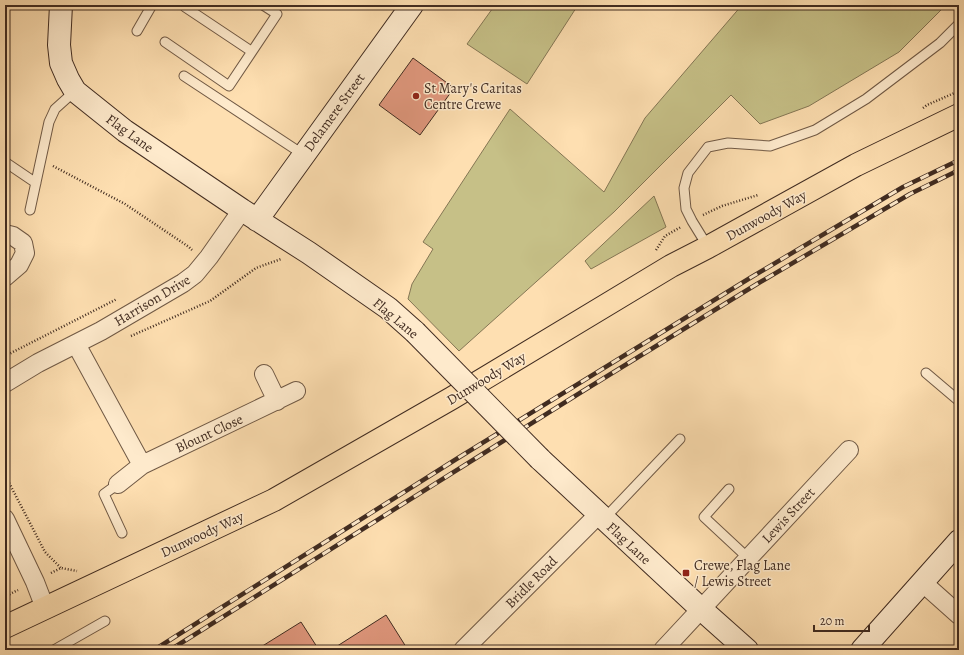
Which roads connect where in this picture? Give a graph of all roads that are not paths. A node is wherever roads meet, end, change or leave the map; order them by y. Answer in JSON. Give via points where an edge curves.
{"nodes":[{"id":1,"x":60,"y":5,"type":"edge"},
{"id":2,"x":152,"y":5,"type":"edge"},
{"id":3,"x":263,"y":5,"type":"edge"},
{"id":4,"x":412,"y":5,"type":"edge"},
{"id":5,"x":184,"y":6,"type":"dead end"},
{"id":6,"x":959,"y":24,"type":"edge"},
{"id":7,"x":137,"y":30,"type":"dead end"},
{"id":8,"x":165,"y":42,"type":"dead end"},
{"id":9,"x":251,"y":51,"type":"junction"},
{"id":10,"x":184,"y":76,"type":"dead end"},
{"id":11,"x":75,"y":91,"type":"junction"},
{"id":12,"x":959,"y":115,"type":"edge"},
{"id":13,"x":304,"y":155,"type":"junction"},
{"id":14,"x":5,"y":162,"type":"edge"},
{"id":15,"x":36,"y":183,"type":"junction"},
{"id":16,"x":30,"y":210,"type":"dead end"},
{"id":17,"x":249,"y":215,"type":"junction"},
{"id":18,"x":5,"y":234,"type":"edge"},
{"id":19,"x":708,"y":247,"type":"junction"},
{"id":20,"x":5,"y":277,"type":"edge"},
{"id":21,"x":76,"y":344,"type":"junction"},
{"id":22,"x":38,"y":363,"type":"junction"},
{"id":23,"x":926,"y":373,"type":"dead end"},
{"id":24,"x":264,"y":374,"type":"dead end"},
{"id":25,"x":5,"y":376,"type":"edge"},
{"id":26,"x":5,"y":383,"type":"edge"},
{"id":27,"x":296,"y":391,"type":"dead end"},
{"id":28,"x":959,"y":400,"type":"edge"},
{"id":29,"x":276,"y":401,"type":"junction"},
{"id":30,"x":680,"y":439,"type":"dead end"},
{"id":31,"x":849,"y":450,"type":"dead end"},
{"id":32,"x":142,"y":465,"type":"junction"},
{"id":33,"x":118,"y":484,"type":"joint"},
{"id":34,"x":729,"y":489,"type":"dead end"},
{"id":35,"x":602,"y":516,"type":"junction"},
{"id":36,"x":5,"y":519,"type":"edge"},
{"id":37,"x":122,"y":533,"type":"dead end"},
{"id":38,"x":959,"y":541,"type":"edge"},
{"id":39,"x":748,"y":558,"type":"junction"},
{"id":40,"x":922,"y":582,"type":"junction"},
{"id":41,"x":45,"y":608,"type":"junction"},
{"id":42,"x":700,"y":609,"type":"junction"},
{"id":43,"x":959,"y":615,"type":"edge"},
{"id":44,"x":105,"y":621,"type":"dead end"},
{"id":45,"x":5,"y":627,"type":"edge"},
{"id":46,"x":54,"y":650,"type":"edge"},
{"id":47,"x":463,"y":650,"type":"edge"},
{"id":48,"x":663,"y":650,"type":"edge"},
{"id":49,"x":747,"y":650,"type":"edge"},
{"id":50,"x":862,"y":650,"type":"edge"}],
"edges":[{"from":1,"to":11,"type":"street","name":"Flag Lane","via":[[61,63]]},
{"from":2,"to":7,"type":"lane"},
{"from":3,"to":9,"type":"lane","via":[[276,14]]},
{"from":4,"to":13,"type":"street","name":"Delamere Street"},
{"from":5,"to":9,"type":"lane"},
{"from":6,"to":19,"type":"lane","via":[[940,43],[866,99],[815,130],[770,146],[728,143],[708,148],[688,173],[684,188],[686,209]]},
{"from":8,"to":9,"type":"lane","via":[[229,86]]},
{"from":10,"to":13,"type":"lane"},
{"from":11,"to":15,"type":"lane","via":[[56,109],[49,122]]},
{"from":11,"to":17,"type":"street","name":"Flag Lane","via":[[125,131]]},
{"from":12,"to":19,"type":"main road","name":"Dunwoody Way","via":[[856,165]]},
{"from":13,"to":17,"type":"street","name":"Delamere Street"},
{"from":14,"to":15,"type":"lane"},
{"from":15,"to":16,"type":"lane"},
{"from":17,"to":21,"type":"street","name":"Harrison Drive","via":[[204,257],[195,274],[183,283]]},
{"from":17,"to":35,"type":"street","name":"Flag Lane","bridge":true,"via":[[388,308],[415,332],[540,459]]},
{"from":18,"to":20,"type":"street","via":[[22,243],[25,253],[19,265]]},
{"from":19,"to":41,"type":"main road","name":"Dunwoody Way","via":[[671,266],[452,398],[274,500]]},
{"from":21,"to":22,"type":"street","name":"Harrison Drive"},
{"from":21,"to":32,"type":"street"},
{"from":22,"to":25,"type":"street","name":"Harrison Drive"},
{"from":22,"to":26,"type":"street","name":"Harrison Drive"},
{"from":23,"to":28,"type":"lane"},
{"from":24,"to":29,"type":"street"},
{"from":27,"to":29,"type":"street","name":"Blount Close"},
{"from":29,"to":32,"type":"street","name":"Blount Close"},
{"from":30,"to":35,"type":"lane"},
{"from":31,"to":39,"type":"street","name":"Lewis Street"},
{"from":32,"to":33,"type":"street","name":"Blount Close"},
{"from":33,"to":37,"type":"lane","via":[[104,494]]},
{"from":34,"to":39,"type":"lane","via":[[704,516]]},
{"from":35,"to":42,"type":"street","name":"Flag Lane"},
{"from":35,"to":47,"type":"street","name":"Bridle Road"},
{"from":36,"to":41,"type":"street"},
{"from":38,"to":40,"type":"street"},
{"from":39,"to":42,"type":"street","name":"Lewis Street"},
{"from":40,"to":43,"type":"street"},
{"from":40,"to":50,"type":"street"},
{"from":41,"to":45,"type":"main road","name":"Dunwoody Way"},
{"from":42,"to":48,"type":"street","name":"Lewis Street"},
{"from":42,"to":49,"type":"street","name":"Flag Lane"},
{"from":44,"to":46,"type":"lane"}]}
